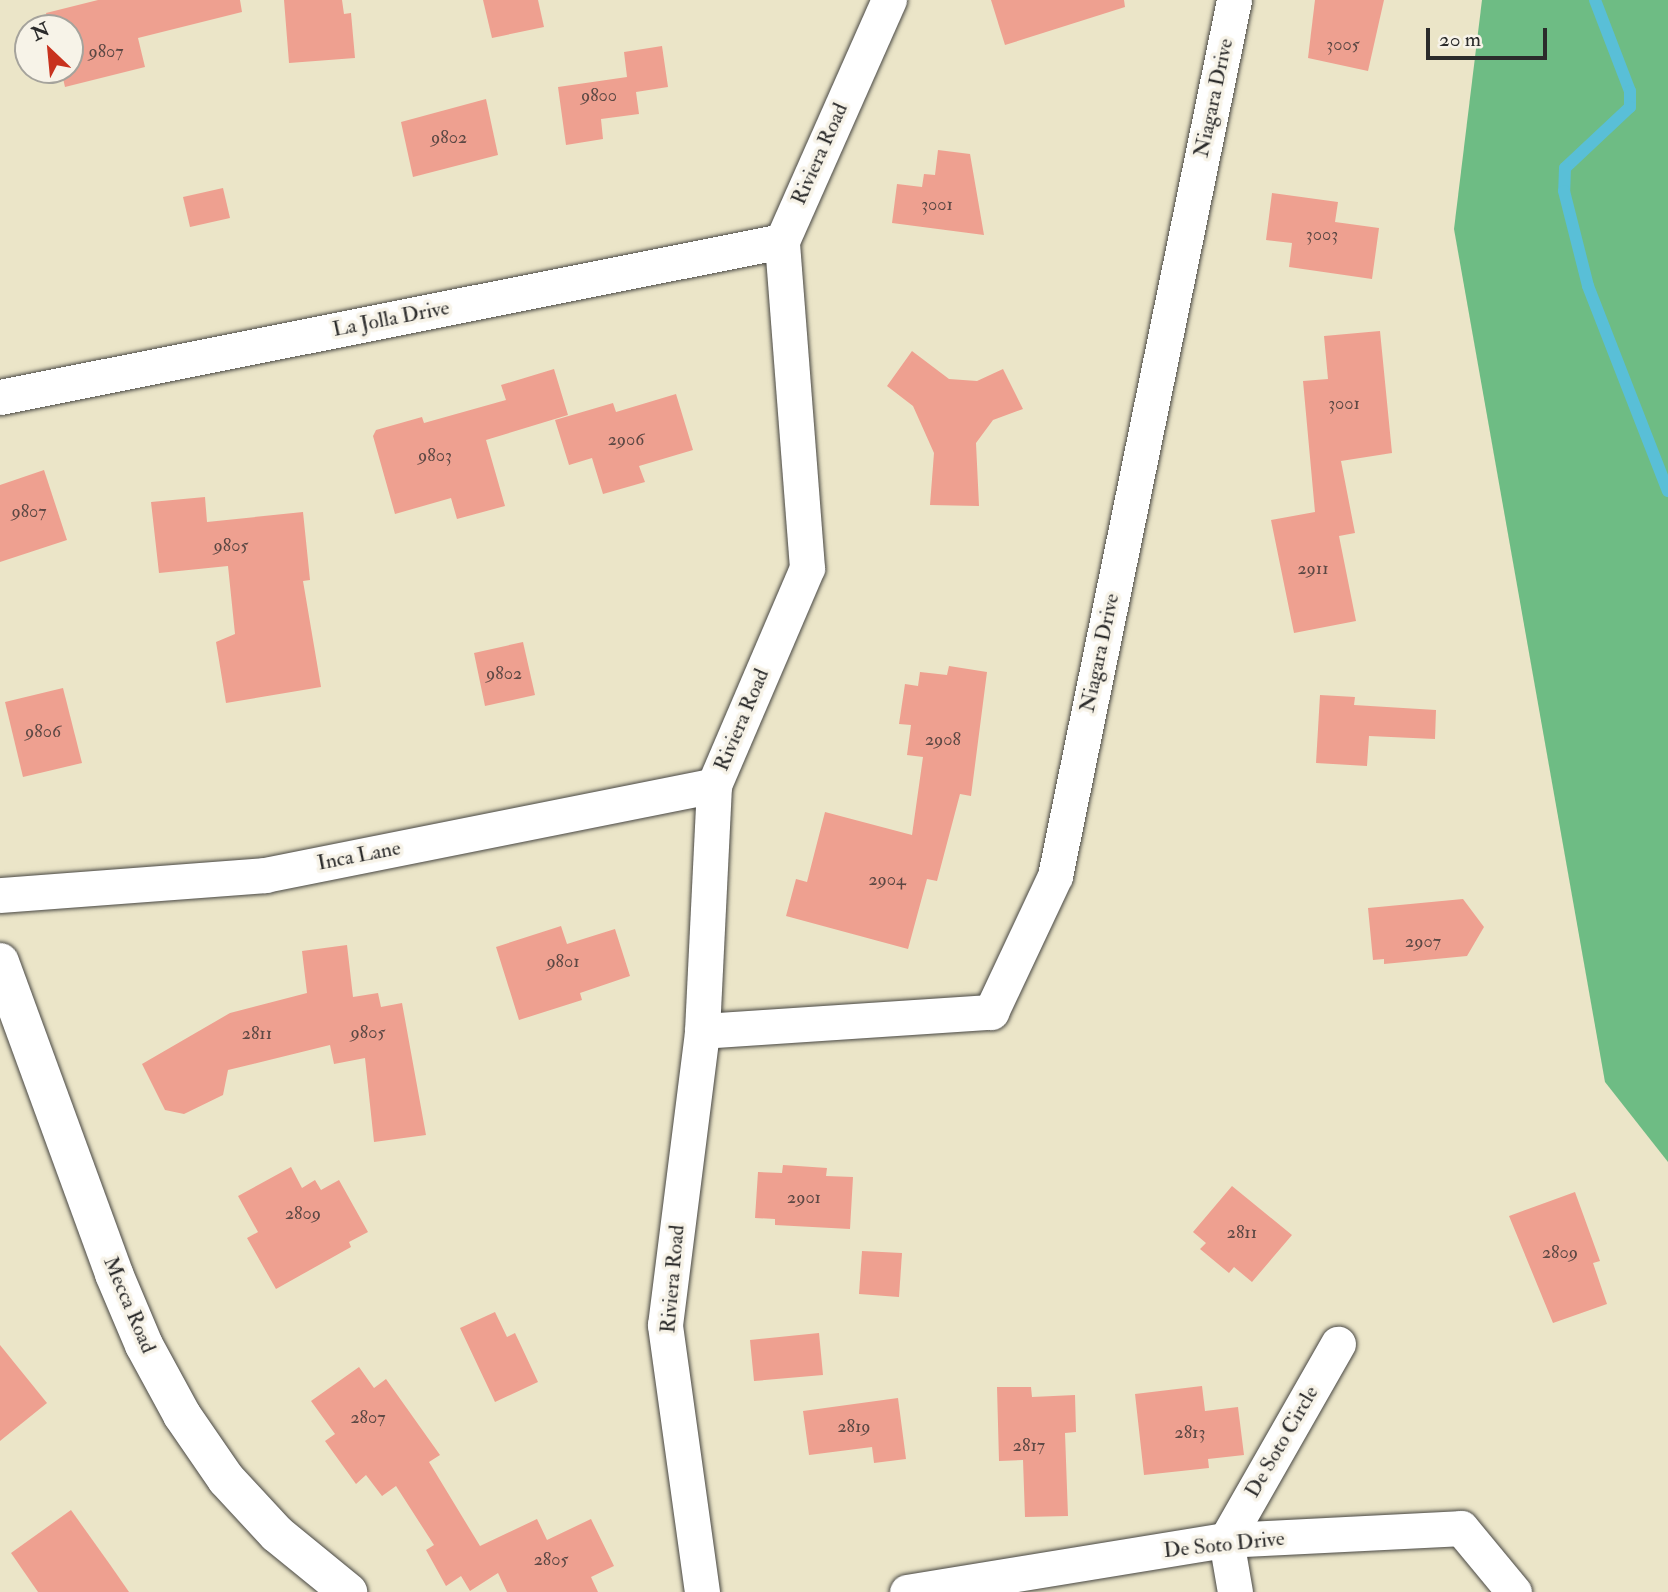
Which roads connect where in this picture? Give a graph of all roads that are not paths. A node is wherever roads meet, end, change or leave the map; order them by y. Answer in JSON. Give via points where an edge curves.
{"nodes":[{"id":1,"x":888,"y":0,"type":"edge"},
{"id":2,"x":1234,"y":0,"type":"edge"},
{"id":3,"x":782,"y":241,"type":"junction"},
{"id":4,"x":0,"y":397,"type":"edge"},
{"id":5,"x":714,"y":785,"type":"junction"},
{"id":6,"x":0,"y":895,"type":"edge"},
{"id":7,"x":0,"y":962,"type":"edge"},
{"id":8,"x":702,"y":1031,"type":"junction"},
{"id":9,"x":1338,"y":1344,"type":"dead end"},
{"id":10,"x":1226,"y":1541,"type":"junction"},
{"id":11,"x":348,"y":1592,"type":"edge"},
{"id":12,"x":702,"y":1592,"type":"edge"},
{"id":13,"x":907,"y":1592,"type":"edge"},
{"id":14,"x":1235,"y":1592,"type":"edge"},
{"id":15,"x":1514,"y":1592,"type":"edge"}],
"edges":[{"from":1,"to":3,"type":"street","name":"Riviera Road"},
{"from":2,"to":8,"type":"street","name":"Niagara Drive","via":[[1055,876],[991,1012]]},
{"from":3,"to":4,"type":"street","name":"La Jolla Drive"},
{"from":3,"to":5,"type":"street","name":"Riviera Road","via":[[807,568]]},
{"from":5,"to":6,"type":"street","name":"Inca Lane","via":[[265,876]]},
{"from":5,"to":8,"type":"street","name":"Riviera Road"},
{"from":7,"to":11,"type":"street","name":"Mecca Road","via":[[114,1274],[144,1345],[182,1415],[226,1479],[277,1534]]},
{"from":8,"to":12,"type":"street","name":"Riviera Road","via":[[665,1325]]},
{"from":9,"to":10,"type":"street","name":"De Soto Circle"},
{"from":10,"to":13,"type":"street","name":"De Soto Drive"},
{"from":10,"to":14,"type":"street"},
{"from":10,"to":15,"type":"street","name":"De Soto Drive","via":[[1461,1528]]}]}
